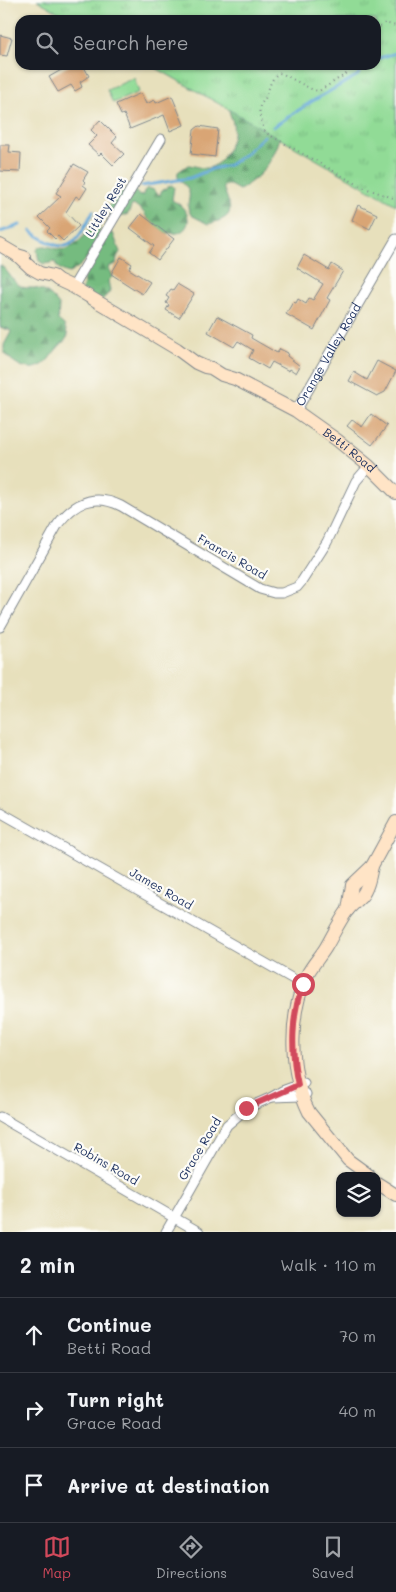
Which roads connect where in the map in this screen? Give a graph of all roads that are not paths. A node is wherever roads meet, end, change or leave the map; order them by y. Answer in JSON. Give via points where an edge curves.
{"nodes":[{"id":1,"x":161,"y":139,"type":"dead end"},
{"id":2,"x":396,"y":239,"type":"edge"},
{"id":3,"x":0,"y":245,"type":"edge"},
{"id":4,"x":69,"y":285,"type":"junction"},
{"id":5,"x":296,"y":411,"type":"junction"},
{"id":6,"x":369,"y":466,"type":"junction"},
{"id":7,"x":396,"y":493,"type":"edge"},
{"id":8,"x":0,"y":627,"type":"edge"},
{"id":9,"x":0,"y":812,"type":"edge"},
{"id":10,"x":396,"y":822,"type":"edge"},
{"id":11,"x":306,"y":986,"type":"junction"},
{"id":12,"x":303,"y":1089,"type":"junction"},
{"id":13,"x":0,"y":1117,"type":"edge"},
{"id":14,"x":364,"y":1172,"type":"edge"},
{"id":15,"x":381,"y":1180,"type":"edge"},
{"id":16,"x":381,"y":1186,"type":"edge"},
{"id":17,"x":396,"y":1186,"type":"edge"},
{"id":18,"x":396,"y":1195,"type":"edge"},
{"id":19,"x":174,"y":1217,"type":"junction"},
{"id":20,"x":166,"y":1232,"type":"edge"},
{"id":21,"x":199,"y":1232,"type":"edge"}],
"edges":[{"from":1,"to":4,"type":"street","name":"Littley Rest"},
{"from":2,"to":5,"type":"street","name":"Orange Valley Road"},
{"from":3,"to":4,"type":"street","name":"Orange Valley Road","via":[[39,267],[52,270]]},
{"from":4,"to":5,"type":"street","name":"Orange Valley Road","via":[[177,349],[222,368],[235,379]]},
{"from":5,"to":6,"type":"street","name":"Betti Road"},
{"from":6,"to":7,"type":"street","name":"Betti Road"},
{"from":6,"to":8,"type":"street","name":"Francis Road","via":[[356,481],[327,542],[307,574],[297,586],[282,593],[260,589],[113,502],[98,500],[84,502],[65,514]]},
{"from":9,"to":11,"type":"street","name":"James Road"},
{"from":10,"to":11,"type":"street","via":[[372,866],[362,896],[348,910]]},
{"from":11,"to":12,"type":"street","via":[[300,1024]]},
{"from":12,"to":14,"type":"street","via":[[314,1108],[318,1124],[348,1160]]},
{"from":12,"to":19,"type":"street","name":"Grace Road","via":[[246,1108],[227,1125]]},
{"from":13,"to":19,"type":"street","name":"Robins Road"},
{"from":15,"to":17,"type":"street"},
{"from":16,"to":18,"type":"street"},
{"from":19,"to":20,"type":"street","name":"Grace Road"},
{"from":19,"to":21,"type":"street","name":"Robins Road"}]}
